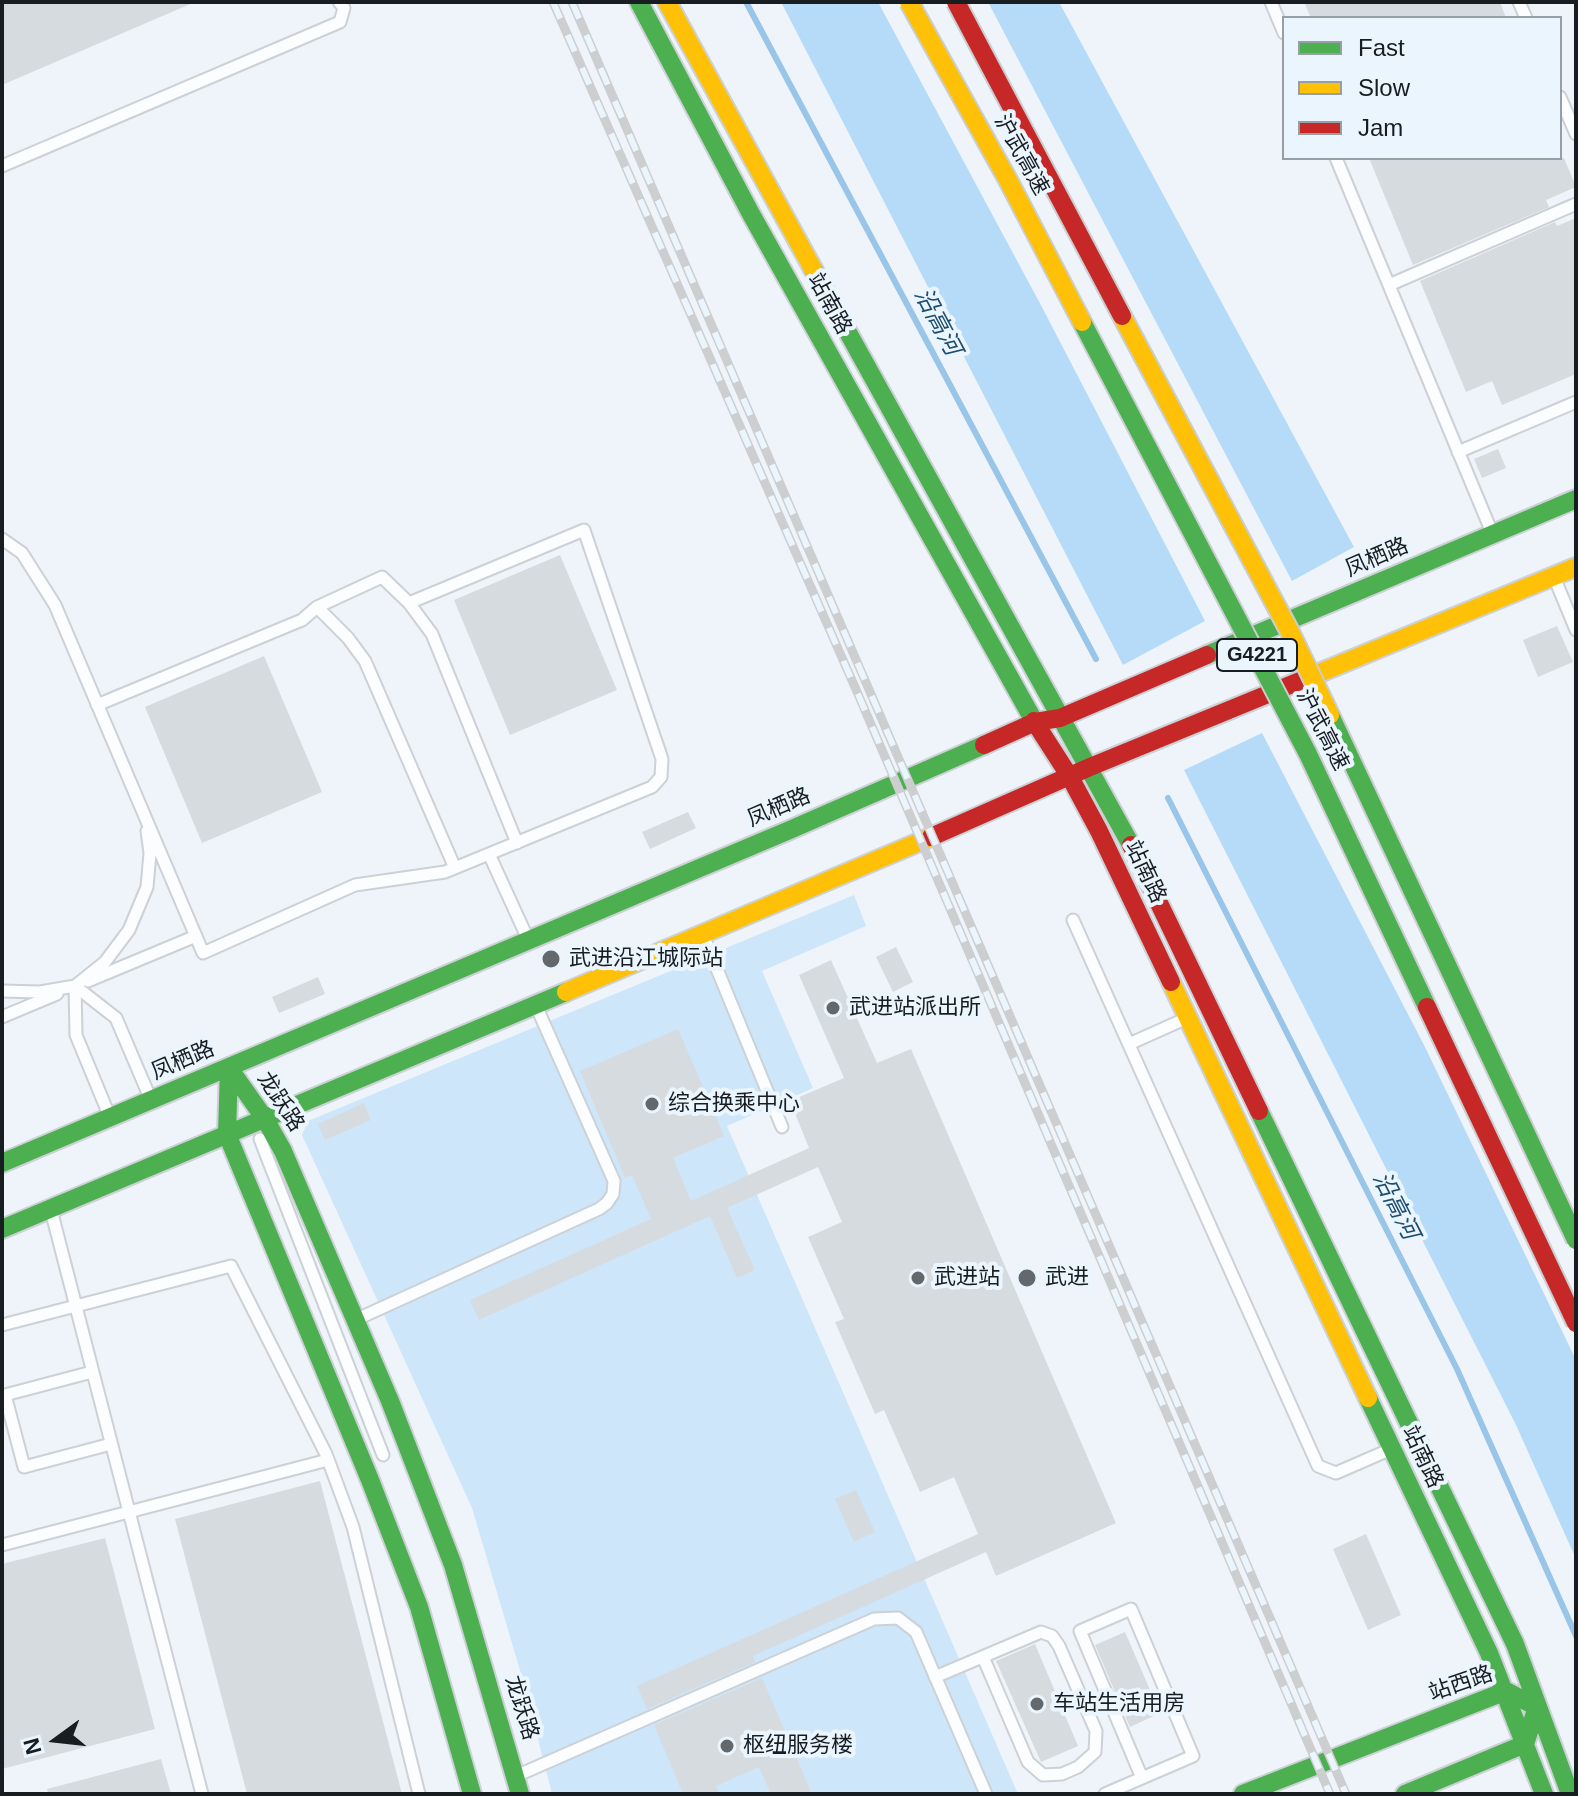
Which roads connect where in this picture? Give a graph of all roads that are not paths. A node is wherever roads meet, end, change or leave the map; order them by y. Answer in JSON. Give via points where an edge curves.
{"nodes":[{"id":1,"x":339,"y":2,"type":"edge"},
{"id":2,"x":639,"y":2,"type":"edge"},
{"id":3,"x":667,"y":2,"type":"edge"},
{"id":4,"x":909,"y":2,"type":"edge"},
{"id":5,"x":956,"y":2,"type":"edge"},
{"id":6,"x":1271,"y":2,"type":"edge"},
{"id":7,"x":1282,"y":28,"type":"edge"},
{"id":8,"x":1562,"y":102,"type":"edge"},
{"id":9,"x":1576,"y":134,"type":"edge"},
{"id":10,"x":1337,"y":160,"type":"edge"},
{"id":11,"x":2,"y":166,"type":"edge"},
{"id":12,"x":1576,"y":204,"type":"edge"},
{"id":13,"x":1389,"y":285,"type":"junction"},
{"id":14,"x":1576,"y":402,"type":"edge"},
{"id":15,"x":1458,"y":452,"type":"junction"},
{"id":16,"x":1576,"y":499,"type":"edge"},
{"id":17,"x":1493,"y":535,"type":"junction"},
{"id":18,"x":2,"y":539,"type":"edge"},
{"id":19,"x":1576,"y":567,"type":"edge"},
{"id":20,"x":1554,"y":576,"type":"junction"},
{"id":21,"x":409,"y":603,"type":"junction"},
{"id":22,"x":317,"y":607,"type":"junction"},
{"id":23,"x":1576,"y":630,"type":"edge"},
{"id":24,"x":97,"y":705,"type":"junction"},
{"id":25,"x":1060,"y":718,"type":"junction"},
{"id":26,"x":1035,"y":722,"type":"junction"},
{"id":27,"x":1090,"y":767,"type":"junction"},
{"id":28,"x":1070,"y":777,"type":"junction"},
{"id":29,"x":144,"y":813,"type":"junction"},
{"id":30,"x":517,"y":843,"type":"junction"},
{"id":31,"x":489,"y":854,"type":"junction"},
{"id":32,"x":455,"y":868,"type":"junction"},
{"id":33,"x":1073,"y":920,"type":"dead end"},
{"id":34,"x":703,"y":934,"type":"junction"},
{"id":35,"x":196,"y":936,"type":"junction"},
{"id":36,"x":528,"y":941,"type":"junction"},
{"id":37,"x":75,"y":986,"type":"junction"},
{"id":38,"x":2,"y":991,"type":"edge"},
{"id":39,"x":536,"y":1004,"type":"junction"},
{"id":40,"x":2,"y":1017,"type":"edge"},
{"id":41,"x":1188,"y":1018,"type":"junction"},
{"id":42,"x":1129,"y":1044,"type":"junction"},
{"id":43,"x":229,"y":1068,"type":"junction"},
{"id":44,"x":151,"y":1101,"type":"junction"},
{"id":45,"x":111,"y":1118,"type":"junction"},
{"id":46,"x":259,"y":1121,"type":"junction"},
{"id":47,"x":782,"y":1127,"type":"dead end"},
{"id":48,"x":227,"y":1134,"type":"junction"},
{"id":49,"x":2,"y":1163,"type":"edge"},
{"id":50,"x":51,"y":1210,"type":"junction"},
{"id":51,"x":2,"y":1229,"type":"edge"},
{"id":52,"x":1576,"y":1240,"type":"edge"},
{"id":53,"x":75,"y":1306,"type":"junction"},
{"id":54,"x":355,"y":1320,"type":"junction"},
{"id":55,"x":1576,"y":1323,"type":"edge"},
{"id":56,"x":2,"y":1325,"type":"edge"},
{"id":57,"x":92,"y":1372,"type":"junction"},
{"id":58,"x":111,"y":1444,"type":"junction"},
{"id":59,"x":1392,"y":1449,"type":"junction"},
{"id":60,"x":383,"y":1455,"type":"dead end"},
{"id":61,"x":328,"y":1460,"type":"junction"},
{"id":62,"x":129,"y":1511,"type":"junction"},
{"id":63,"x":2,"y":1545,"type":"edge"},
{"id":64,"x":983,"y":1657,"type":"junction"},
{"id":65,"x":935,"y":1677,"type":"junction"},
{"id":66,"x":1506,"y":1691,"type":"junction"},
{"id":67,"x":1537,"y":1707,"type":"junction"},
{"id":68,"x":1525,"y":1744,"type":"junction"},
{"id":69,"x":1142,"y":1778,"type":"junction"},
{"id":70,"x":518,"y":1785,"type":"edge"},
{"id":71,"x":202,"y":1794,"type":"edge"},
{"id":72,"x":419,"y":1794,"type":"edge"},
{"id":73,"x":472,"y":1794,"type":"edge"},
{"id":74,"x":986,"y":1794,"type":"edge"},
{"id":75,"x":1105,"y":1794,"type":"edge"},
{"id":76,"x":1243,"y":1794,"type":"edge"},
{"id":77,"x":1405,"y":1794,"type":"edge"},
{"id":78,"x":1544,"y":1794,"type":"edge"},
{"id":79,"x":1570,"y":1794,"type":"edge"}],
"edges":[{"from":1,"to":11,"type":"lane","via":[[344,8],[340,22]]},
{"from":2,"to":26,"type":"main road","name":"站南路","via":[[751,214]]},
{"from":3,"to":25,"type":"main road","name":"站南路"},
{"from":4,"to":55,"type":"main road","name":"沪武高速","number":"G4221","bridge":true,"via":[[1008,180],[1308,754]]},
{"from":5,"to":52,"type":"main road","name":"沪武高速","number":"G4221","bridge":true,"via":[[1290,632]]},
{"from":6,"to":7,"type":"lane"},
{"from":8,"to":9,"type":"lane"},
{"from":10,"to":13,"type":"lane"},
{"from":12,"to":13,"type":"lane"},
{"from":13,"to":15,"type":"lane"},
{"from":14,"to":15,"type":"lane"},
{"from":15,"to":17,"type":"lane"},
{"from":16,"to":17,"type":"main road","name":"凤栖路"},
{"from":17,"to":25,"type":"main road","name":"凤栖路"},
{"from":18,"to":24,"type":"lane","via":[[22,553],[55,605]]},
{"from":19,"to":20,"type":"main road"},
{"from":20,"to":23,"type":"lane"},
{"from":20,"to":27,"type":"main road"},
{"from":21,"to":22,"type":"lane","via":[[382,577]]},
{"from":21,"to":30,"type":"lane","via":[[432,634]]},
{"from":21,"to":30,"type":"lane","via":[[584,530],[662,759],[661,777],[652,787]]},
{"from":22,"to":24,"type":"lane","via":[[302,620]]},
{"from":22,"to":32,"type":"lane","via":[[365,661]]},
{"from":24,"to":29,"type":"lane"},
{"from":25,"to":26,"type":"main road","name":"凤栖路"},
{"from":25,"to":27,"type":"main road","name":"站南路"},
{"from":26,"to":28,"type":"main road","name":"站南路"},
{"from":26,"to":36,"type":"main road","name":"凤栖路"},
{"from":27,"to":28,"type":"main road"},
{"from":27,"to":67,"type":"main road","name":"站南路","via":[[1515,1644]]},
{"from":28,"to":34,"type":"main road"},
{"from":28,"to":41,"type":"main road","name":"站南路"},
{"from":29,"to":35,"type":"lane"},
{"from":29,"to":37,"type":"lane","via":[[150,853],[147,887],[129,930],[105,962]]},
{"from":30,"to":31,"type":"lane"},
{"from":31,"to":32,"type":"lane"},
{"from":31,"to":36,"type":"lane"},
{"from":32,"to":35,"type":"lane","via":[[355,885],[203,953]]},
{"from":33,"to":42,"type":"lane"},
{"from":34,"to":39,"type":"main road"},
{"from":34,"to":47,"type":"lane"},
{"from":35,"to":37,"type":"lane"},
{"from":36,"to":43,"type":"main road","name":"凤栖路"},
{"from":37,"to":38,"type":"lane"},
{"from":37,"to":40,"type":"lane"},
{"from":37,"to":44,"type":"lane","via":[[116,1018]]},
{"from":37,"to":45,"type":"lane","via":[[76,1035]]},
{"from":39,"to":46,"type":"main road"},
{"from":39,"to":54,"type":"lane","via":[[614,1181],[613,1194],[599,1209]]},
{"from":41,"to":42,"type":"lane"},
{"from":41,"to":59,"type":"main road","name":"站南路"},
{"from":42,"to":59,"type":"lane","via":[[1318,1466],[1336,1473]]},
{"from":43,"to":44,"type":"main road","name":"凤栖路"},
{"from":43,"to":46,"type":"main road","name":"龙跃路"},
{"from":43,"to":48,"type":"main road","name":"龙跃路"},
{"from":44,"to":45,"type":"main road","name":"凤栖路"},
{"from":45,"to":49,"type":"main road","name":"凤栖路"},
{"from":46,"to":48,"type":"main road"},
{"from":46,"to":54,"type":"main road","name":"龙跃路","via":[[283,1151]]},
{"from":46,"to":60,"type":"lane"},
{"from":48,"to":50,"type":"main road"},
{"from":48,"to":73,"type":"main road","name":"龙跃路","via":[[419,1607]]},
{"from":50,"to":51,"type":"main road"},
{"from":50,"to":53,"type":"lane"},
{"from":53,"to":56,"type":"lane"},
{"from":53,"to":57,"type":"lane"},
{"from":53,"to":61,"type":"lane","via":[[231,1266]]},
{"from":54,"to":70,"type":"main road","name":"龙跃路","via":[[453,1565]]},
{"from":57,"to":58,"type":"lane"},
{"from":57,"to":58,"type":"lane","via":[[5,1395],[16,1438],[24,1467]]},
{"from":58,"to":62,"type":"lane"},
{"from":59,"to":66,"type":"main road","name":"站南路"},
{"from":61,"to":62,"type":"lane"},
{"from":61,"to":72,"type":"lane","via":[[353,1527]]},
{"from":62,"to":63,"type":"lane"},
{"from":62,"to":71,"type":"lane"},
{"from":64,"to":64,"type":"lane","via":[[1041,1632],[1052,1636],[1096,1731],[1095,1752],[1078,1767],[1043,1775],[1028,1762]]},
{"from":64,"to":65,"type":"lane"},
{"from":65,"to":70,"type":"lane","via":[[916,1632],[898,1618],[874,1619]]},
{"from":65,"to":74,"type":"lane"},
{"from":66,"to":67,"type":"main road","name":"站西路"},
{"from":66,"to":68,"type":"main road","name":"站南路"},
{"from":66,"to":76,"type":"main road","name":"站西路"},
{"from":67,"to":68,"type":"main road"},
{"from":67,"to":79,"type":"main road","name":"站南路"},
{"from":68,"to":77,"type":"main road"},
{"from":68,"to":78,"type":"main road","name":"站南路"},
{"from":69,"to":69,"type":"lane","via":[[1193,1756],[1131,1609],[1080,1631]]},
{"from":69,"to":75,"type":"lane"}]}
